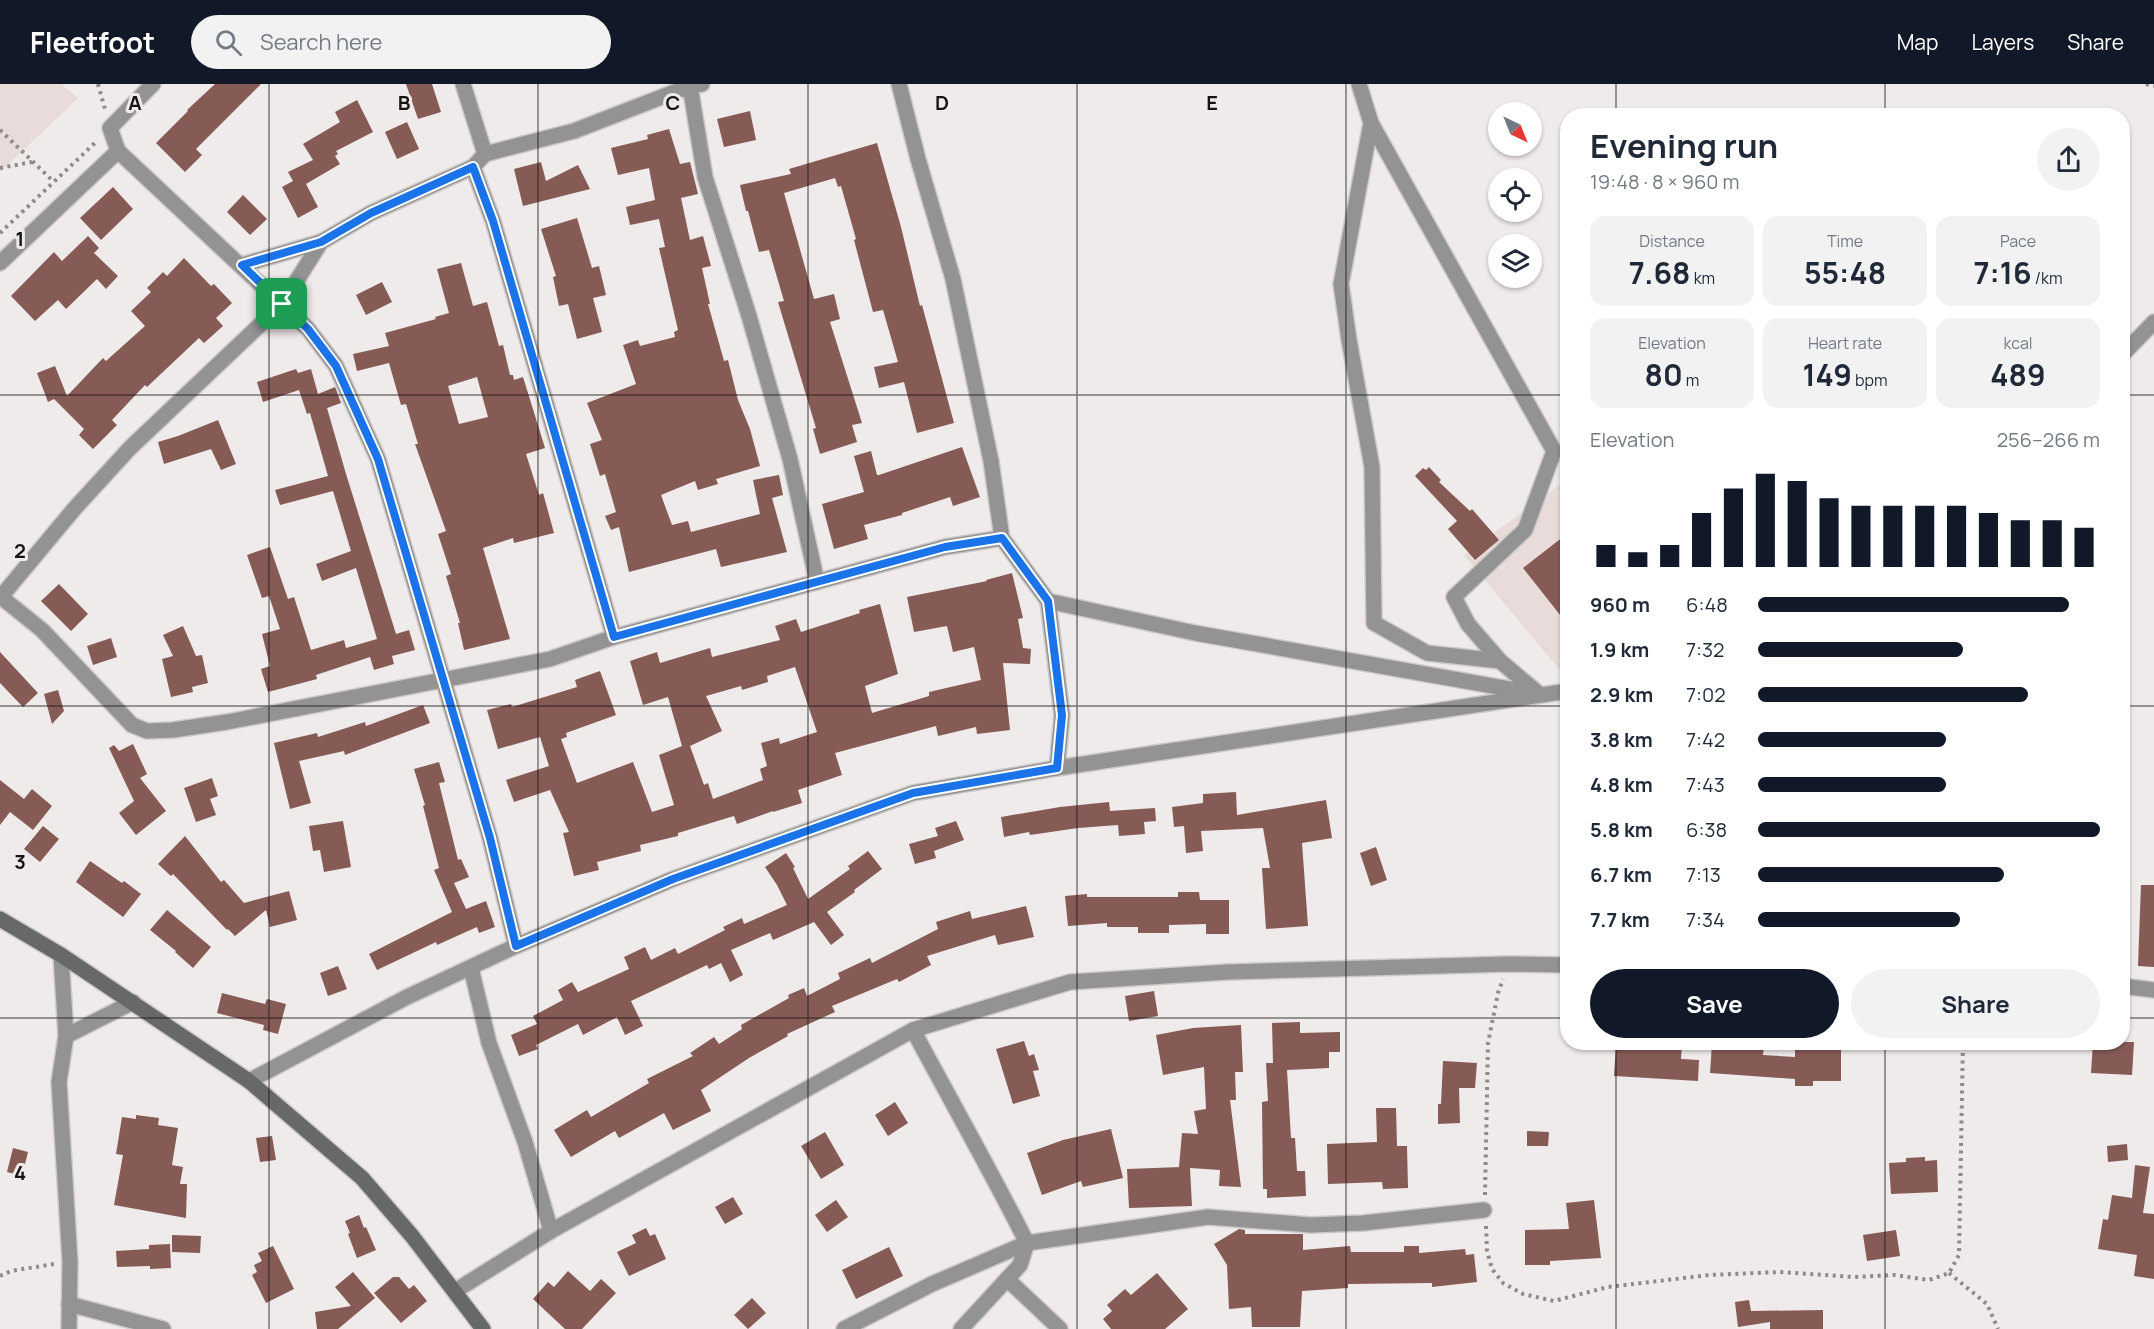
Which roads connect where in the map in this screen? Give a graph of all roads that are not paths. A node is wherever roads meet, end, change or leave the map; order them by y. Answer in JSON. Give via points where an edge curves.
{"nodes":[{"id":1,"x":153,"y":84,"type":"edge"},
{"id":2,"x":463,"y":84,"type":"edge"},
{"id":3,"x":898,"y":84,"type":"edge"},
{"id":4,"x":1359,"y":84,"type":"edge"},
{"id":5,"x":696,"y":85,"type":"edge"},
{"id":6,"x":1371,"y":123,"type":"junction"},
{"id":7,"x":118,"y":151,"type":"junction"},
{"id":8,"x":485,"y":154,"type":"junction"},
{"id":9,"x":473,"y":167,"type":"junction"},
{"id":10,"x":321,"y":242,"type":"junction"},
{"id":11,"x":0,"y":263,"type":"edge"},
{"id":12,"x":242,"y":265,"type":"junction"},
{"id":13,"x":282,"y":304,"type":"junction"},
{"id":14,"x":2154,"y":322,"type":"edge"},
{"id":15,"x":2130,"y":347,"type":"edge"},
{"id":16,"x":1002,"y":538,"type":"junction"},
{"id":17,"x":818,"y":582,"type":"junction"},
{"id":18,"x":1,"y":598,"type":"edge"},
{"id":19,"x":1048,"y":601,"type":"junction"},
{"id":20,"x":614,"y":637,"type":"junction"},
{"id":21,"x":1500,"y":661,"type":"junction"},
{"id":22,"x":443,"y":680,"type":"junction"},
{"id":23,"x":1560,"y":692,"type":"edge"},
{"id":24,"x":1540,"y":695,"type":"junction"},
{"id":25,"x":1057,"y":768,"type":"junction"},
{"id":26,"x":0,"y":919,"type":"edge"},
{"id":27,"x":516,"y":946,"type":"junction"},
{"id":28,"x":61,"y":955,"type":"junction"},
{"id":29,"x":1560,"y":965,"type":"edge"},
{"id":30,"x":471,"y":968,"type":"junction"},
{"id":31,"x":2130,"y":987,"type":"edge"},
{"id":32,"x":2154,"y":990,"type":"edge"},
{"id":33,"x":133,"y":1002,"type":"junction"},
{"id":34,"x":913,"y":1030,"type":"junction"},
{"id":35,"x":66,"y":1036,"type":"junction"},
{"id":36,"x":249,"y":1082,"type":"junction"},
{"id":37,"x":1484,"y":1210,"type":"road end"},
{"id":38,"x":551,"y":1231,"type":"junction"},
{"id":39,"x":1027,"y":1244,"type":"junction"},
{"id":40,"x":1007,"y":1279,"type":"junction"},
{"id":41,"x":455,"y":1291,"type":"junction"},
{"id":42,"x":69,"y":1304,"type":"junction"},
{"id":43,"x":69,"y":1329,"type":"edge"},
{"id":44,"x":163,"y":1329,"type":"edge"},
{"id":45,"x":483,"y":1329,"type":"edge"},
{"id":46,"x":844,"y":1329,"type":"edge"},
{"id":47,"x":961,"y":1329,"type":"edge"},
{"id":48,"x":1060,"y":1329,"type":"edge"}],
"edges":[{"from":1,"to":7,"type":"street","via":[[110,128]]},
{"from":2,"to":8,"type":"street"},
{"from":3,"to":16,"type":"street","via":[[953,279],[991,461]]},
{"from":4,"to":6,"type":"street"},
{"from":5,"to":8,"type":"street","via":[[574,131]]},
{"from":5,"to":17,"type":"street","via":[[705,177],[790,459]]},
{"from":6,"to":21,"type":"street","via":[[1554,451],[1525,530],[1454,597],[1468,624]]},
{"from":6,"to":21,"type":"street","via":[[1341,284],[1372,467],[1374,623],[1427,653]]},
{"from":7,"to":11,"type":"street"},
{"from":7,"to":12,"type":"street"},
{"from":8,"to":9,"type":"street"},
{"from":9,"to":10,"type":"street","via":[[371,213]]},
{"from":9,"to":20,"type":"street","via":[[493,221]]},
{"from":10,"to":12,"type":"street"},
{"from":10,"to":13,"type":"street"},
{"from":12,"to":13,"type":"street"},
{"from":13,"to":18,"type":"street","via":[[130,448]]},
{"from":13,"to":22,"type":"street","via":[[308,329],[336,366],[359,413],[378,459]]},
{"from":14,"to":15,"type":"street"},
{"from":16,"to":17,"type":"street","via":[[945,547]]},
{"from":16,"to":19,"type":"street"},
{"from":17,"to":20,"type":"street"},
{"from":18,"to":22,"type":"street","via":[[42,630],[132,725],[147,731],[227,722]]},
{"from":19,"to":24,"type":"street","via":[[1195,633]]},
{"from":19,"to":25,"type":"street","via":[[1062,715]]},
{"from":20,"to":22,"type":"street","via":[[550,659]]},
{"from":21,"to":24,"type":"street"},
{"from":22,"to":27,"type":"street","via":[[490,838]]},
{"from":23,"to":24,"type":"street"},
{"from":24,"to":25,"type":"street"},
{"from":25,"to":27,"type":"street","via":[[913,793],[673,879]]},
{"from":26,"to":28,"type":"street"},
{"from":27,"to":30,"type":"street"},
{"from":28,"to":33,"type":"street"},
{"from":28,"to":35,"type":"street"},
{"from":29,"to":34,"type":"street","via":[[1228,972],[1070,982]]},
{"from":30,"to":36,"type":"street","via":[[405,998]]},
{"from":30,"to":38,"type":"street","via":[[489,1043],[525,1142]]},
{"from":31,"to":32,"type":"street"},
{"from":33,"to":35,"type":"street"},
{"from":33,"to":36,"type":"street"},
{"from":34,"to":38,"type":"street"},
{"from":34,"to":39,"type":"street"},
{"from":35,"to":42,"type":"street","via":[[59,1082]]},
{"from":36,"to":41,"type":"street","via":[[362,1179]]},
{"from":37,"to":39,"type":"street","via":[[1311,1225],[1208,1216]]},
{"from":38,"to":41,"type":"street"},
{"from":39,"to":40,"type":"street","via":[[1020,1265]]},
{"from":39,"to":46,"type":"street","via":[[932,1284]]},
{"from":40,"to":47,"type":"street"},
{"from":40,"to":48,"type":"street"},
{"from":41,"to":45,"type":"street"},
{"from":42,"to":43,"type":"street"},
{"from":42,"to":44,"type":"street"}]}
